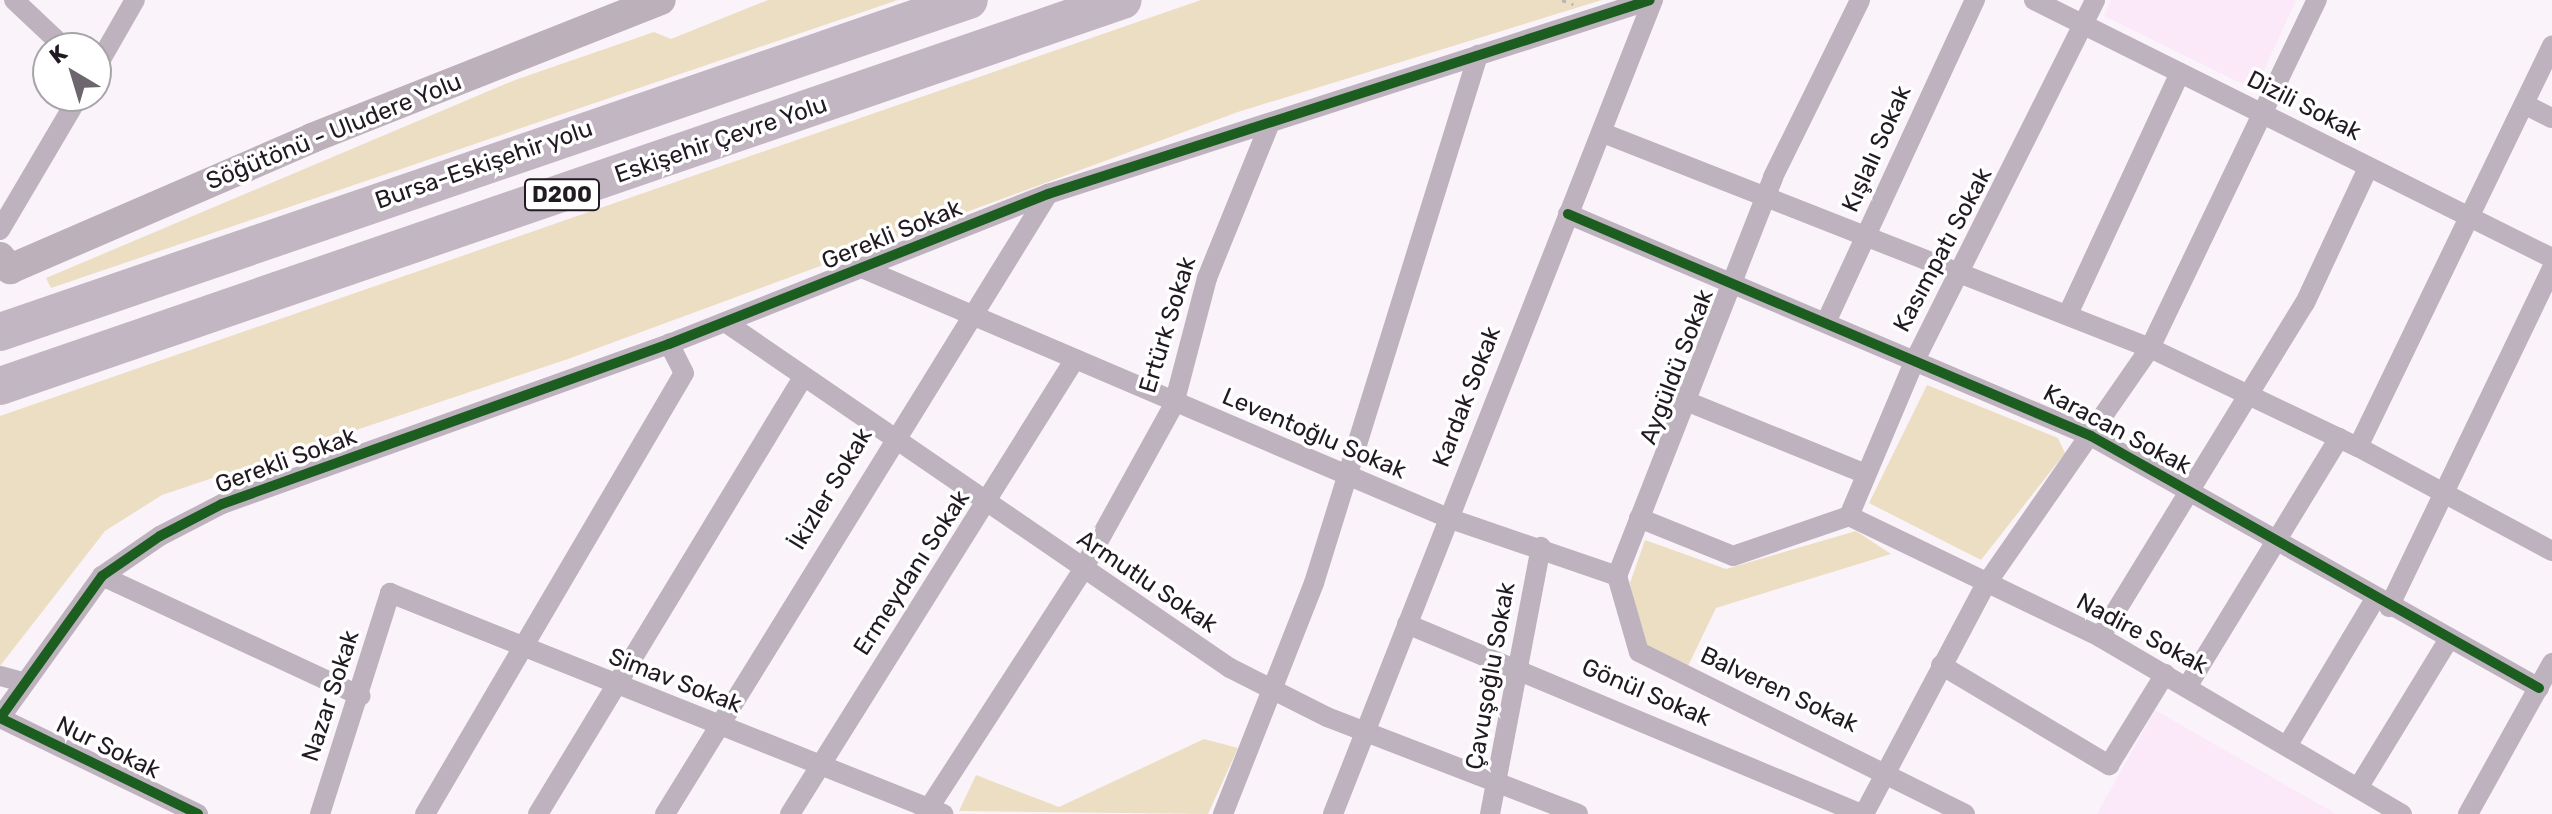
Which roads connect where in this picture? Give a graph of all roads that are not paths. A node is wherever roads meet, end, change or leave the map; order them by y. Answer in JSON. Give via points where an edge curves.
{"nodes":[{"id":1,"x":14,"y":0,"type":"edge"},
{"id":2,"x":135,"y":0,"type":"edge"},
{"id":3,"x":661,"y":0,"type":"edge"},
{"id":4,"x":969,"y":0,"type":"edge"},
{"id":5,"x":1123,"y":0,"type":"edge"},
{"id":6,"x":1652,"y":0,"type":"edge"},
{"id":7,"x":1860,"y":0,"type":"edge"},
{"id":8,"x":1975,"y":0,"type":"edge"},
{"id":9,"x":2034,"y":0,"type":"edge"},
{"id":10,"x":2095,"y":0,"type":"edge"},
{"id":11,"x":2317,"y":0,"type":"edge"},
{"id":12,"x":2084,"y":27,"type":"junction"},
{"id":13,"x":48,"y":32,"type":"edge"},
{"id":14,"x":112,"y":40,"type":"edge"},
{"id":15,"x":2552,"y":45,"type":"edge"},
{"id":16,"x":1478,"y":55,"type":"junction"},
{"id":17,"x":2180,"y":73,"type":"junction"},
{"id":18,"x":2524,"y":104,"type":"junction"},
{"id":19,"x":70,"y":112,"type":"edge"},
{"id":20,"x":2263,"y":114,"type":"junction"},
{"id":21,"x":2552,"y":118,"type":"edge"},
{"id":22,"x":1268,"y":128,"type":"junction"},
{"id":23,"x":1603,"y":133,"type":"junction"},
{"id":24,"x":2368,"y":168,"type":"junction"},
{"id":25,"x":1048,"y":194,"type":"junction"},
{"id":26,"x":1765,"y":197,"type":"junction"},
{"id":27,"x":1568,"y":214,"type":"junction"},
{"id":28,"x":2466,"y":214,"type":"junction"},
{"id":29,"x":0,"y":230,"type":"edge"},
{"id":30,"x":1864,"y":241,"type":"junction"},
{"id":31,"x":2552,"y":258,"type":"edge"},
{"id":32,"x":5,"y":263,"type":"edge"},
{"id":33,"x":862,"y":268,"type":"junction"},
{"id":34,"x":2552,"y":268,"type":"edge"},
{"id":35,"x":1961,"y":279,"type":"junction"},
{"id":36,"x":1730,"y":282,"type":"junction"},
{"id":37,"x":974,"y":314,"type":"junction"},
{"id":38,"x":2068,"y":314,"type":"junction"},
{"id":39,"x":1827,"y":320,"type":"junction"},
{"id":40,"x":725,"y":322,"type":"junction"},
{"id":41,"x":0,"y":332,"type":"edge"},
{"id":42,"x":669,"y":344,"type":"junction"},
{"id":43,"x":2150,"y":348,"type":"junction"},
{"id":44,"x":1075,"y":359,"type":"junction"},
{"id":45,"x":1915,"y":360,"type":"junction"},
{"id":46,"x":802,"y":379,"type":"junction"},
{"id":47,"x":0,"y":386,"type":"edge"},
{"id":48,"x":2249,"y":398,"type":"junction"},
{"id":49,"x":1686,"y":401,"type":"junction"},
{"id":50,"x":1174,"y":404,"type":"junction"},
{"id":51,"x":2091,"y":436,"type":"junction"},
{"id":52,"x":890,"y":439,"type":"junction"},
{"id":53,"x":2348,"y":442,"type":"junction"},
{"id":54,"x":1866,"y":474,"type":"junction"},
{"id":55,"x":1344,"y":475,"type":"junction"},
{"id":56,"x":2190,"y":491,"type":"junction"},
{"id":57,"x":2444,"y":496,"type":"junction"},
{"id":58,"x":986,"y":505,"type":"junction"},
{"id":59,"x":1849,"y":516,"type":"junction"},
{"id":60,"x":1448,"y":518,"type":"junction"},
{"id":61,"x":1639,"y":518,"type":"junction"},
{"id":62,"x":2273,"y":544,"type":"junction"},
{"id":63,"x":1541,"y":547,"type":"junction"},
{"id":64,"x":2552,"y":551,"type":"edge"},
{"id":65,"x":1082,"y":571,"type":"junction"},
{"id":66,"x":102,"y":576,"type":"junction"},
{"id":67,"x":1617,"y":576,"type":"junction"},
{"id":68,"x":1984,"y":587,"type":"junction"},
{"id":69,"x":390,"y":593,"type":"joint"},
{"id":70,"x":2382,"y":603,"type":"junction"},
{"id":71,"x":1407,"y":624,"type":"junction"},
{"id":72,"x":2100,"y":637,"type":"junction"},
{"id":73,"x":2449,"y":639,"type":"junction"},
{"id":74,"x":522,"y":648,"type":"junction"},
{"id":75,"x":2552,"y":663,"type":"edge"},
{"id":76,"x":1941,"y":665,"type":"junction"},
{"id":77,"x":1519,"y":667,"type":"junction"},
{"id":78,"x":2165,"y":674,"type":"junction"},
{"id":79,"x":0,"y":676,"type":"edge"},
{"id":80,"x":23,"y":682,"type":"junction"},
{"id":81,"x":617,"y":686,"type":"junction"},
{"id":82,"x":2187,"y":687,"type":"junction"},
{"id":83,"x":2539,"y":688,"type":"junction"},
{"id":84,"x":1274,"y":691,"type":"junction"},
{"id":85,"x":360,"y":696,"type":"junction"},
{"id":86,"x":0,"y":718,"type":"edge"},
{"id":87,"x":719,"y":726,"type":"junction"},
{"id":88,"x":1366,"y":730,"type":"junction"},
{"id":89,"x":2287,"y":746,"type":"junction"},
{"id":90,"x":819,"y":765,"type":"junction"},
{"id":91,"x":1883,"y":768,"type":"junction"},
{"id":92,"x":1499,"y":780,"type":"junction"},
{"id":93,"x":2358,"y":788,"type":"junction"},
{"id":94,"x":932,"y":812,"type":"edge"},
{"id":95,"x":198,"y":814,"type":"edge"},
{"id":96,"x":320,"y":814,"type":"edge"},
{"id":97,"x":425,"y":814,"type":"edge"},
{"id":98,"x":538,"y":814,"type":"edge"},
{"id":99,"x":665,"y":814,"type":"edge"},
{"id":100,"x":790,"y":814,"type":"edge"},
{"id":101,"x":1223,"y":814,"type":"edge"},
{"id":102,"x":1333,"y":814,"type":"edge"},
{"id":103,"x":1490,"y":814,"type":"edge"},
{"id":104,"x":1578,"y":814,"type":"edge"},
{"id":105,"x":1863,"y":814,"type":"edge"},
{"id":106,"x":1965,"y":814,"type":"edge"},
{"id":107,"x":2402,"y":814,"type":"edge"},
{"id":108,"x":2468,"y":814,"type":"edge"}],
"edges":[{"from":1,"to":13,"type":"street"},
{"from":2,"to":14,"type":"street"},
{"from":3,"to":32,"type":"street","name":"Söğütönü - Uludere Yolu"},
{"from":4,"to":41,"type":"highway","name":"Bursa-Eskişehir yolu","number":"D200"},
{"from":5,"to":47,"type":"highway","name":"Eskişehir Çevre Yolu","number":"D200"},
{"from":6,"to":16,"type":"street","name":"Gerekli Sokak"},
{"from":6,"to":23,"type":"street","name":"Kardak Sokak"},
{"from":7,"to":26,"type":"street","name":"Aygüldü Sokak"},
{"from":8,"to":30,"type":"street","name":"Kışlalı Sokak"},
{"from":9,"to":12,"type":"street","name":"Dizili Sokak"},
{"from":10,"to":12,"type":"street","name":"Kasımpatı Sokak"},
{"from":11,"to":20,"type":"street"},
{"from":12,"to":17,"type":"street","name":"Dizili Sokak"},
{"from":12,"to":35,"type":"street","name":"Kasımpatı Sokak"},
{"from":15,"to":18,"type":"street"},
{"from":16,"to":22,"type":"street","name":"Gerekli Sokak"},
{"from":16,"to":55,"type":"street"},
{"from":17,"to":20,"type":"street","name":"Dizili Sokak"},
{"from":17,"to":38,"type":"street"},
{"from":18,"to":21,"type":"street"},
{"from":18,"to":28,"type":"street"},
{"from":19,"to":29,"type":"street"},
{"from":20,"to":24,"type":"street","name":"Dizili Sokak"},
{"from":20,"to":43,"type":"street"},
{"from":22,"to":25,"type":"street","name":"Gerekli Sokak"},
{"from":22,"to":50,"type":"street","name":"Ertürk Sokak","via":[[1207,278]]},
{"from":23,"to":26,"type":"street"},
{"from":23,"to":27,"type":"street","name":"Kardak Sokak"},
{"from":24,"to":28,"type":"street","name":"Dizili Sokak"},
{"from":24,"to":48,"type":"street","via":[[2305,303]]},
{"from":25,"to":33,"type":"street","name":"Gerekli Sokak"},
{"from":25,"to":37,"type":"street","name":"İkizler Sokak"},
{"from":26,"to":30,"type":"street"},
{"from":26,"to":36,"type":"street","name":"Aygüldü Sokak"},
{"from":27,"to":36,"type":"street","name":"Karacan Sokak"},
{"from":27,"to":60,"type":"street","name":"Kardak Sokak"},
{"from":28,"to":31,"type":"street","name":"Dizili Sokak"},
{"from":28,"to":53,"type":"street"},
{"from":30,"to":35,"type":"street"},
{"from":30,"to":39,"type":"street","name":"Kışlalı Sokak"},
{"from":33,"to":37,"type":"street"},
{"from":33,"to":40,"type":"street","name":"Gerekli Sokak"},
{"from":34,"to":57,"type":"street"},
{"from":35,"to":38,"type":"street"},
{"from":35,"to":45,"type":"street","name":"Kasımpatı Sokak"},
{"from":36,"to":39,"type":"street","name":"Karacan Sokak"},
{"from":36,"to":49,"type":"street","name":"Aygüldü Sokak"},
{"from":37,"to":44,"type":"street"},
{"from":37,"to":52,"type":"street","name":"İkizler Sokak"},
{"from":38,"to":43,"type":"street"},
{"from":39,"to":45,"type":"street","name":"Karacan Sokak"},
{"from":40,"to":42,"type":"street","name":"Gerekli Sokak"},
{"from":40,"to":46,"type":"street","name":"Armutlu Sokak"},
{"from":42,"to":66,"type":"street","name":"Gerekli Sokak","via":[[222,504],[160,536]]},
{"from":42,"to":74,"type":"street","via":[[684,373]]},
{"from":43,"to":48,"type":"street"},
{"from":43,"to":51,"type":"street"},
{"from":44,"to":50,"type":"street","name":"Leventoğlu Sokak"},
{"from":44,"to":58,"type":"street","name":"Ermeydanı Sokak"},
{"from":45,"to":51,"type":"street","name":"Karacan Sokak"},
{"from":45,"to":54,"type":"street","name":"Kasımpatı Sokak"},
{"from":46,"to":52,"type":"street","name":"Armutlu Sokak"},
{"from":46,"to":81,"type":"street"},
{"from":48,"to":53,"type":"street"},
{"from":48,"to":56,"type":"street"},
{"from":49,"to":54,"type":"street"},
{"from":49,"to":61,"type":"street","name":"Aygüldü Sokak"},
{"from":50,"to":55,"type":"street","name":"Leventoğlu Sokak"},
{"from":50,"to":65,"type":"street","name":"Ertürk Sokak"},
{"from":51,"to":56,"type":"street","name":"Karacan Sokak"},
{"from":51,"to":68,"type":"street"},
{"from":52,"to":58,"type":"street","name":"Armutlu Sokak"},
{"from":52,"to":87,"type":"street","name":"İkizler Sokak"},
{"from":53,"to":57,"type":"street"},
{"from":53,"to":62,"type":"street"},
{"from":54,"to":59,"type":"street","name":"Kasımpatı Sokak"},
{"from":55,"to":60,"type":"street","name":"Leventoğlu Sokak"},
{"from":55,"to":84,"type":"street"},
{"from":56,"to":62,"type":"street","name":"Karacan Sokak"},
{"from":56,"to":72,"type":"street"},
{"from":57,"to":64,"type":"street"},
{"from":57,"to":70,"type":"street"},
{"from":58,"to":65,"type":"street","name":"Armutlu Sokak"},
{"from":58,"to":90,"type":"street","name":"Ermeydanı Sokak"},
{"from":59,"to":61,"type":"street","via":[[1733,556]]},
{"from":59,"to":68,"type":"street","name":"Nadire Sokak"},
{"from":60,"to":63,"type":"street","name":"Leventoğlu Sokak"},
{"from":60,"to":71,"type":"street","name":"Kardak Sokak"},
{"from":61,"to":67,"type":"street","name":"Aygüldü Sokak"},
{"from":62,"to":70,"type":"street","name":"Karacan Sokak"},
{"from":62,"to":82,"type":"street"},
{"from":63,"to":67,"type":"street","name":"Leventoğlu Sokak"},
{"from":63,"to":77,"type":"street","name":"Çavuşoğlu Sokak"},
{"from":65,"to":84,"type":"street","name":"Armutlu Sokak"},
{"from":65,"to":94,"type":"street","name":"Ertürk Sokak"},
{"from":66,"to":80,"type":"street","name":"Gerekli Sokak"},
{"from":66,"to":85,"type":"street"},
{"from":67,"to":91,"type":"street","name":"Balveren Sokak","via":[[1639,652]]},
{"from":68,"to":72,"type":"street","name":"Nadire Sokak"},
{"from":68,"to":76,"type":"street"},
{"from":69,"to":74,"type":"street","name":"Simav Sokak"},
{"from":69,"to":85,"type":"street","name":"Nazar Sokak"},
{"from":70,"to":73,"type":"street","name":"Karacan Sokak"},
{"from":70,"to":89,"type":"street"},
{"from":71,"to":77,"type":"street","name":"Gönül Sokak"},
{"from":71,"to":88,"type":"street","name":"Kardak Sokak"},
{"from":72,"to":78,"type":"street","name":"Nadire Sokak"},
{"from":73,"to":83,"type":"street","name":"Karacan Sokak"},
{"from":73,"to":93,"type":"street"},
{"from":74,"to":81,"type":"street","name":"Simav Sokak"},
{"from":74,"to":97,"type":"street"},
{"from":75,"to":83,"type":"street"},
{"from":76,"to":78,"type":"street","via":[[2109,765]]},
{"from":76,"to":91,"type":"street"},
{"from":77,"to":92,"type":"street","name":"Çavuşoğlu Sokak"},
{"from":77,"to":105,"type":"street","name":"Gönül Sokak"},
{"from":78,"to":82,"type":"street","name":"Nadire Sokak"},
{"from":79,"to":80,"type":"street"},
{"from":80,"to":86,"type":"street","name":"Gerekli Sokak"},
{"from":81,"to":87,"type":"street","name":"Simav Sokak"},
{"from":81,"to":98,"type":"street"},
{"from":82,"to":89,"type":"street","name":"Nadire Sokak"},
{"from":83,"to":108,"type":"street"},
{"from":84,"to":88,"type":"street","name":"Armutlu Sokak"},
{"from":84,"to":101,"type":"street"},
{"from":85,"to":96,"type":"street","name":"Nazar Sokak"},
{"from":86,"to":95,"type":"street","name":"Nur Sokak"},
{"from":87,"to":90,"type":"street","name":"Simav Sokak"},
{"from":87,"to":99,"type":"street","name":"İkizler Sokak"},
{"from":88,"to":92,"type":"street","name":"Armutlu Sokak"},
{"from":88,"to":102,"type":"street","name":"Kardak Sokak"},
{"from":89,"to":93,"type":"street","name":"Nadire Sokak"},
{"from":90,"to":94,"type":"street","name":"Simav Sokak"},
{"from":90,"to":100,"type":"street","name":"Ermeydanı Sokak"},
{"from":91,"to":105,"type":"street"},
{"from":91,"to":106,"type":"street","name":"Balveren Sokak"},
{"from":92,"to":103,"type":"street","name":"Çavuşoğlu Sokak"},
{"from":92,"to":104,"type":"street","name":"Armutlu Sokak"},
{"from":93,"to":107,"type":"street","name":"Nadire Sokak"}]}
